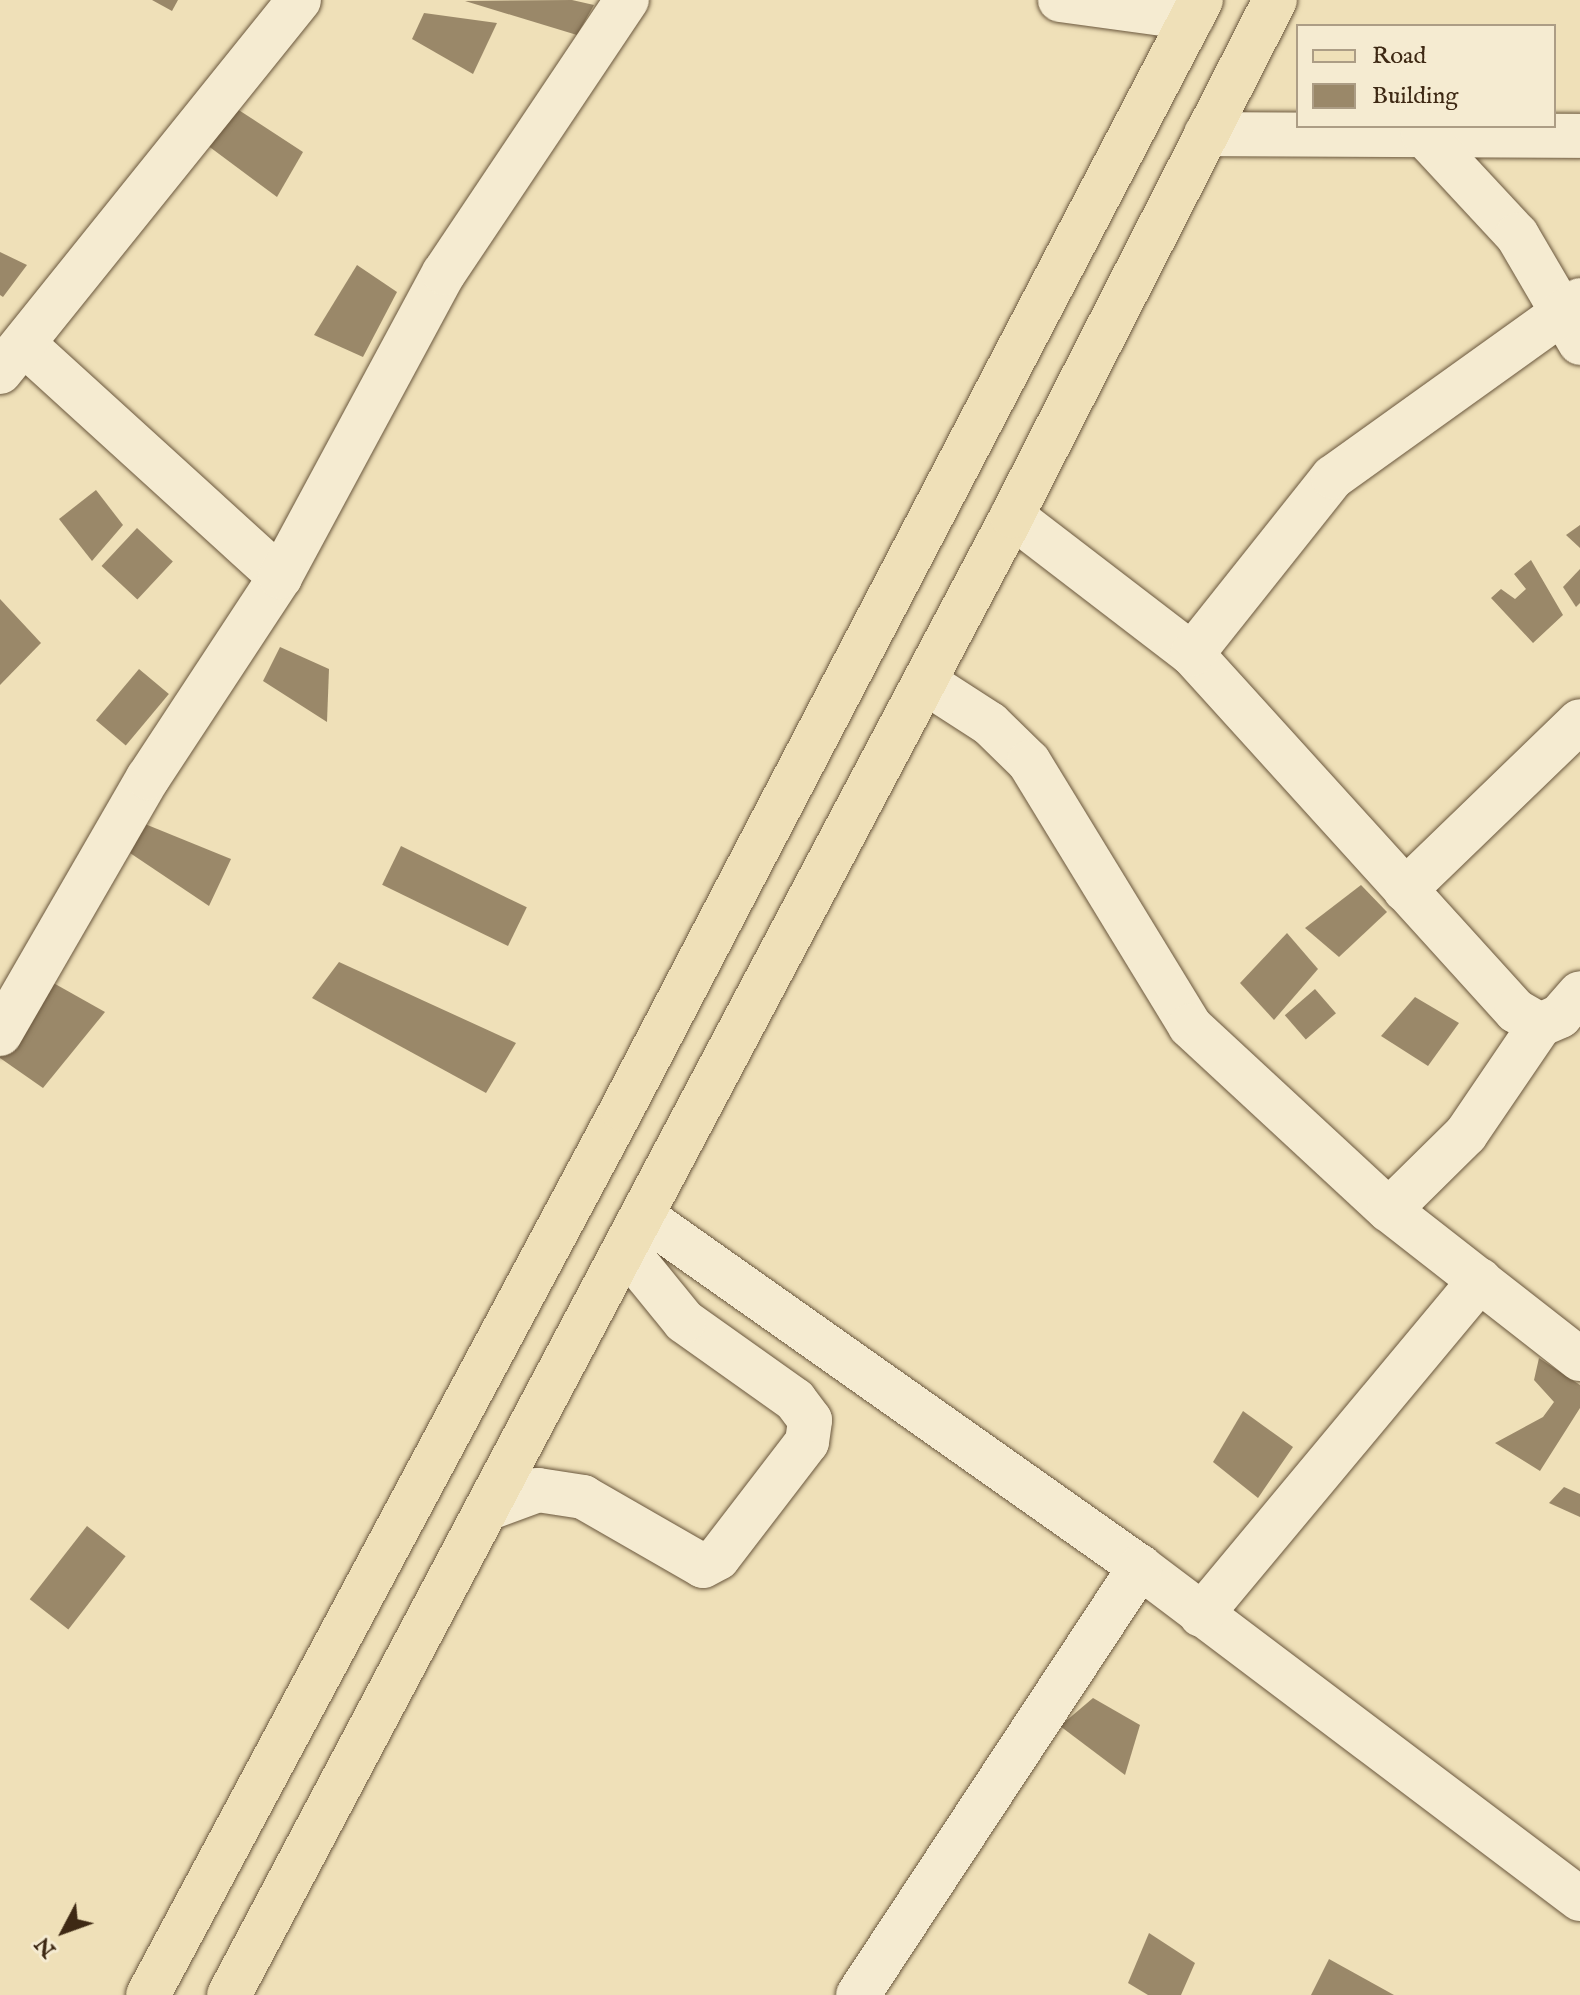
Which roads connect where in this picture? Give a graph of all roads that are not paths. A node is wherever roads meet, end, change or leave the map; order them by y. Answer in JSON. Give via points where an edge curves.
{"nodes":[{"id":1,"x":299,"y":0,"type":"edge"},
{"id":2,"x":627,"y":0,"type":"edge"},
{"id":3,"x":1060,"y":0,"type":"edge"},
{"id":4,"x":1275,"y":0,"type":"edge"},
{"id":5,"x":1196,"y":9,"type":"edge"},
{"id":6,"x":1206,"y":134,"type":"junction"},
{"id":7,"x":1423,"y":134,"type":"junction"},
{"id":8,"x":1580,"y":136,"type":"edge"},
{"id":9,"x":1575,"y":319,"type":"edge"},
{"id":10,"x":12,"y":358,"type":"edge"},
{"id":11,"x":1012,"y":516,"type":"junction"},
{"id":12,"x":280,"y":577,"type":"junction"},
{"id":13,"x":1192,"y":654,"type":"junction"},
{"id":14,"x":925,"y":682,"type":"junction"},
{"id":15,"x":1580,"y":721,"type":"edge"},
{"id":16,"x":1405,"y":890,"type":"junction"},
{"id":17,"x":1580,"y":993,"type":"edge"},
{"id":18,"x":1540,"y":1025,"type":"junction"},
{"id":19,"x":0,"y":1034,"type":"edge"},
{"id":20,"x":1389,"y":1210,"type":"junction"},
{"id":21,"x":635,"y":1234,"type":"junction"},
{"id":22,"x":1480,"y":1280,"type":"junction"},
{"id":23,"x":1580,"y":1359,"type":"edge"},
{"id":24,"x":489,"y":1508,"type":"junction"},
{"id":25,"x":1140,"y":1567,"type":"junction"},
{"id":26,"x":1201,"y":1615,"type":"junction"},
{"id":27,"x":1580,"y":1899,"type":"edge"},
{"id":28,"x":148,"y":1995,"type":"edge"},
{"id":29,"x":229,"y":1995,"type":"edge"},
{"id":30,"x":858,"y":1995,"type":"edge"}],
"edges":[{"from":1,"to":10,"type":"street"},
{"from":2,"to":12,"type":"street","via":[[444,273]]},
{"from":3,"to":5,"type":"street"},
{"from":4,"to":6,"type":"main road"},
{"from":5,"to":28,"type":"main road","via":[[615,1124]]},
{"from":6,"to":7,"type":"street"},
{"from":6,"to":11,"type":"main road"},
{"from":7,"to":8,"type":"street"},
{"from":7,"to":9,"type":"street","via":[[1517,235]]},
{"from":9,"to":13,"type":"street","via":[[1333,477]]},
{"from":10,"to":12,"type":"street"},
{"from":11,"to":13,"type":"street"},
{"from":11,"to":14,"type":"main road"},
{"from":12,"to":19,"type":"street","via":[[148,778]]},
{"from":13,"to":16,"type":"street"},
{"from":14,"to":20,"type":"street","via":[[990,724],[1029,762],[1190,1026]]},
{"from":14,"to":21,"type":"main road"},
{"from":15,"to":16,"type":"street"},
{"from":16,"to":18,"type":"street","via":[[1516,1011]]},
{"from":17,"to":18,"type":"street","via":[[1560,1016]]},
{"from":18,"to":20,"type":"street","via":[[1466,1134]]},
{"from":20,"to":22,"type":"street"},
{"from":21,"to":24,"type":"main road"},
{"from":21,"to":24,"type":"street","via":[[684,1321],[795,1400],[810,1420],[807,1442],[718,1558],[703,1566],[583,1497],[538,1490]]},
{"from":21,"to":25,"type":"street"},
{"from":22,"to":23,"type":"street"},
{"from":22,"to":26,"type":"street"},
{"from":24,"to":29,"type":"main road"},
{"from":25,"to":26,"type":"street"},
{"from":25,"to":30,"type":"street"},
{"from":26,"to":27,"type":"street"}]}
